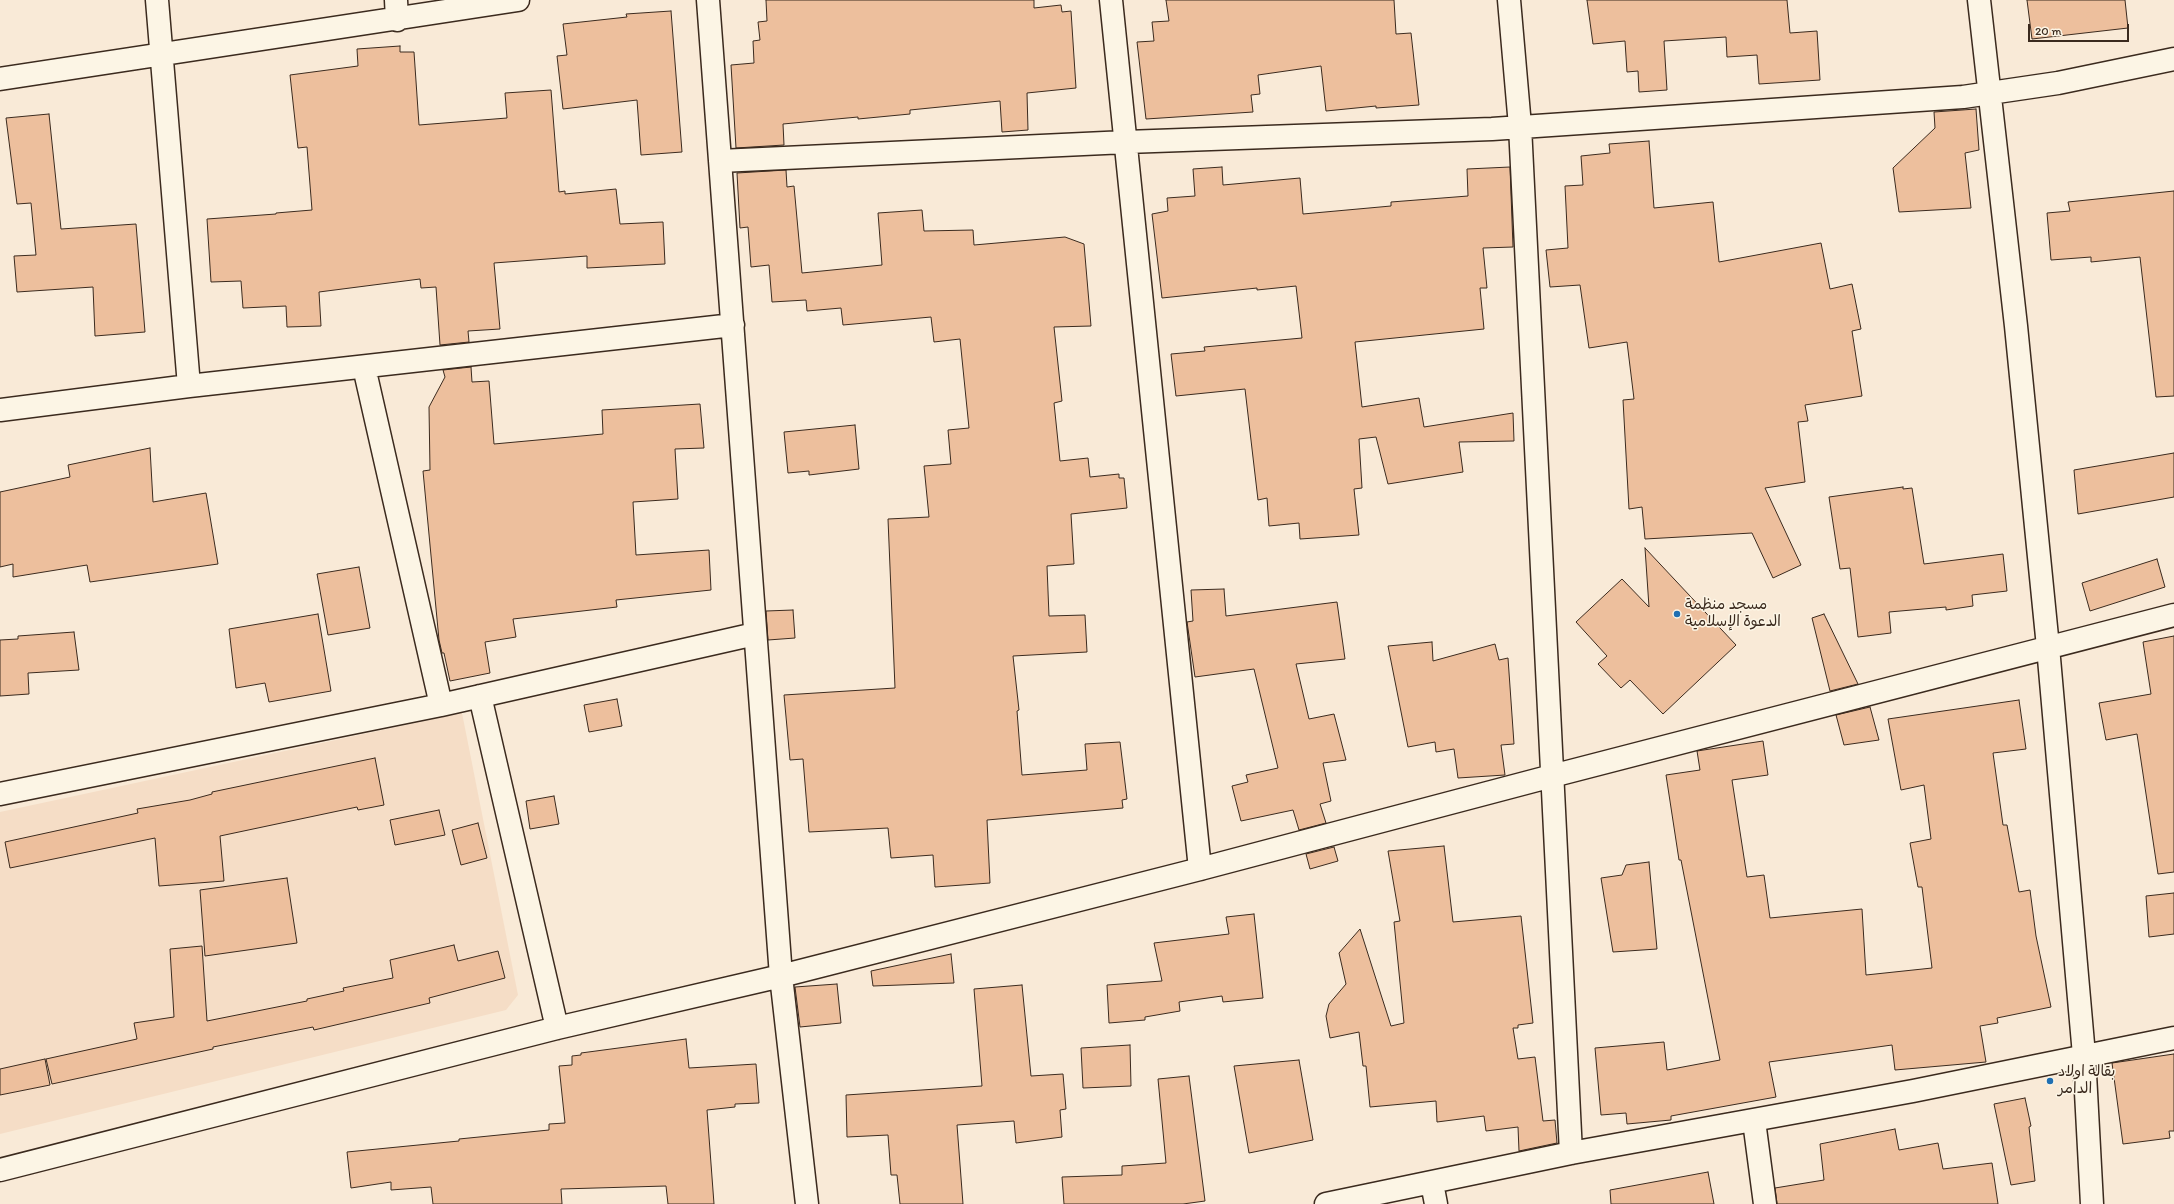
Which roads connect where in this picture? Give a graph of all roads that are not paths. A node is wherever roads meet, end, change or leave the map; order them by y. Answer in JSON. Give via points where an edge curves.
{"nodes":[{"id":1,"x":157,"y":0,"type":"edge"},
{"id":2,"x":518,"y":0,"type":"edge"},
{"id":3,"x":708,"y":0,"type":"edge"},
{"id":4,"x":1111,"y":0,"type":"edge"},
{"id":5,"x":1510,"y":0,"type":"edge"},
{"id":6,"x":1979,"y":0,"type":"edge"},
{"id":7,"x":397,"y":10,"type":"edge"},
{"id":8,"x":162,"y":55,"type":"junction"},
{"id":9,"x":2174,"y":59,"type":"edge"},
{"id":10,"x":0,"y":79,"type":"edge"},
{"id":11,"x":1990,"y":94,"type":"junction"},
{"id":12,"x":1520,"y":126,"type":"junction"},
{"id":13,"x":1126,"y":142,"type":"junction"},
{"id":14,"x":720,"y":162,"type":"junction"},
{"id":15,"x":733,"y":325,"type":"junction"},
{"id":16,"x":364,"y":367,"type":"junction"},
{"id":17,"x":189,"y":386,"type":"junction"},
{"id":18,"x":0,"y":410,"type":"edge"},
{"id":19,"x":2174,"y":615,"type":"edge"},
{"id":20,"x":755,"y":634,"type":"junction"},
{"id":21,"x":2048,"y":647,"type":"junction"},
{"id":22,"x":480,"y":696,"type":"junction"},
{"id":23,"x":441,"y":705,"type":"junction"},
{"id":24,"x":1552,"y":776,"type":"junction"},
{"id":25,"x":0,"y":794,"type":"edge"},
{"id":26,"x":1200,"y":869,"type":"junction"},
{"id":27,"x":781,"y":976,"type":"junction"},
{"id":28,"x":557,"y":1028,"type":"junction"},
{"id":29,"x":2174,"y":1038,"type":"edge"},
{"id":30,"x":2084,"y":1055,"type":"junction"},
{"id":31,"x":1754,"y":1121,"type":"junction"},
{"id":32,"x":1571,"y":1153,"type":"junction"},
{"id":33,"x":0,"y":1170,"type":"edge"},
{"id":34,"x":1434,"y":1194,"type":"edge"},
{"id":35,"x":807,"y":1204,"type":"edge"},
{"id":36,"x":1326,"y":1204,"type":"edge"},
{"id":37,"x":1765,"y":1204,"type":"edge"},
{"id":38,"x":2092,"y":1204,"type":"edge"}],
"edges":[{"from":1,"to":8,"type":"street"},
{"from":2,"to":7,"type":"street"},
{"from":3,"to":14,"type":"street"},
{"from":4,"to":13,"type":"street"},
{"from":5,"to":12,"type":"street"},
{"from":6,"to":11,"type":"street"},
{"from":7,"to":8,"type":"street"},
{"from":8,"to":10,"type":"street"},
{"from":8,"to":17,"type":"street"},
{"from":9,"to":11,"type":"street"},
{"from":11,"to":12,"type":"street"},
{"from":11,"to":21,"type":"street"},
{"from":12,"to":13,"type":"street"},
{"from":12,"to":24,"type":"street"},
{"from":13,"to":14,"type":"street"},
{"from":13,"to":26,"type":"street"},
{"from":14,"to":15,"type":"street"},
{"from":15,"to":16,"type":"street"},
{"from":15,"to":20,"type":"street"},
{"from":16,"to":17,"type":"street"},
{"from":16,"to":23,"type":"street"},
{"from":17,"to":18,"type":"street"},
{"from":19,"to":21,"type":"street"},
{"from":20,"to":22,"type":"street"},
{"from":20,"to":27,"type":"street"},
{"from":21,"to":24,"type":"street"},
{"from":21,"to":30,"type":"street"},
{"from":22,"to":23,"type":"street"},
{"from":22,"to":28,"type":"street"},
{"from":23,"to":25,"type":"street"},
{"from":24,"to":26,"type":"street"},
{"from":24,"to":32,"type":"street"},
{"from":26,"to":27,"type":"street"},
{"from":27,"to":28,"type":"street"},
{"from":27,"to":35,"type":"street"},
{"from":28,"to":33,"type":"street"},
{"from":29,"to":30,"type":"street"},
{"from":30,"to":31,"type":"street"},
{"from":30,"to":38,"type":"street"},
{"from":31,"to":32,"type":"street"},
{"from":31,"to":37,"type":"street"},
{"from":32,"to":34,"type":"street"},
{"from":34,"to":36,"type":"street"}]}
